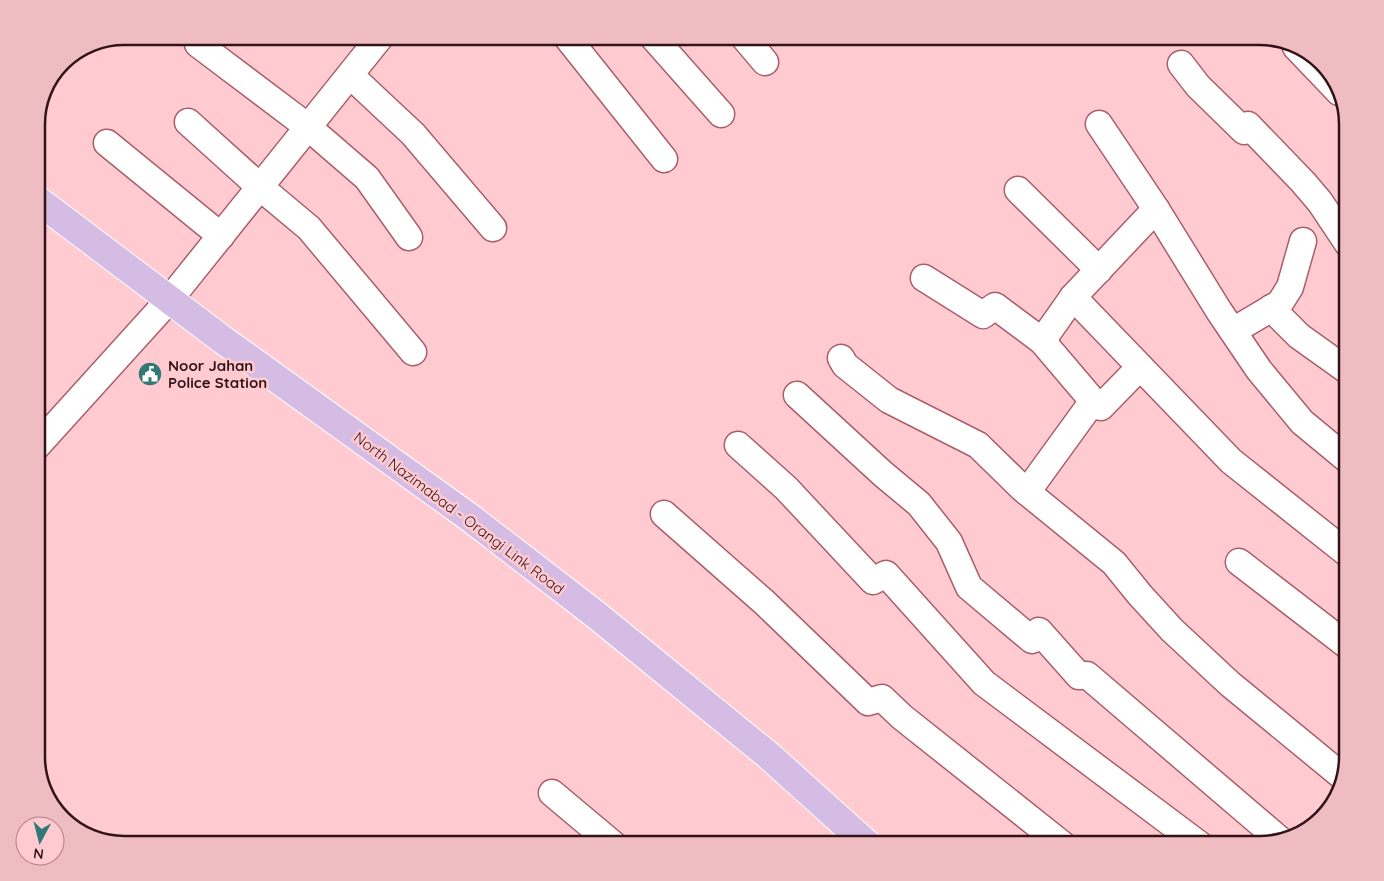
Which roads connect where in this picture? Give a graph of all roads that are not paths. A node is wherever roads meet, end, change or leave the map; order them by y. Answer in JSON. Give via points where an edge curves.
{"nodes":[{"id":1,"x":199,"y":45,"type":"edge"},
{"id":2,"x":374,"y":45,"type":"edge"},
{"id":3,"x":573,"y":45,"type":"edge"},
{"id":4,"x":660,"y":45,"type":"edge"},
{"id":5,"x":751,"y":45,"type":"edge"},
{"id":6,"x":765,"y":62,"type":"dead end"},
{"id":7,"x":1181,"y":64,"type":"dead end"},
{"id":8,"x":350,"y":75,"type":"junction"},
{"id":9,"x":721,"y":114,"type":"dead end"},
{"id":10,"x":188,"y":122,"type":"dead end"},
{"id":11,"x":1099,"y":124,"type":"dead end"},
{"id":12,"x":308,"y":127,"type":"junction"},
{"id":13,"x":107,"y":143,"type":"dead end"},
{"id":14,"x":664,"y":159,"type":"dead end"},
{"id":15,"x":260,"y":187,"type":"junction"},
{"id":16,"x":1018,"y":190,"type":"dead end"},
{"id":17,"x":45,"y":206,"type":"edge"},
{"id":18,"x":1156,"y":209,"type":"junction"},
{"id":19,"x":493,"y":228,"type":"dead end"},
{"id":20,"x":1339,"y":230,"type":"edge"},
{"id":21,"x":221,"y":236,"type":"junction"},
{"id":22,"x":409,"y":237,"type":"dead end"},
{"id":23,"x":1304,"y":241,"type":"dead end"},
{"id":24,"x":1099,"y":270,"type":"junction"},
{"id":25,"x":924,"y":278,"type":"dead end"},
{"id":26,"x":1073,"y":297,"type":"junction"},
{"id":27,"x":170,"y":299,"type":"junction"},
{"id":28,"x":1271,"y":308,"type":"junction"},
{"id":29,"x":1233,"y":332,"type":"junction"},
{"id":30,"x":1042,"y":340,"type":"junction"},
{"id":31,"x":414,"y":352,"type":"dead end"},
{"id":32,"x":841,"y":358,"type":"dead end"},
{"id":33,"x":1339,"y":365,"type":"edge"},
{"id":34,"x":1140,"y":367,"type":"junction"},
{"id":35,"x":797,"y":395,"type":"dead end"},
{"id":36,"x":1093,"y":401,"type":"junction"},
{"id":37,"x":45,"y":437,"type":"edge"},
{"id":38,"x":738,"y":445,"type":"dead end"},
{"id":39,"x":1339,"y":453,"type":"edge"},
{"id":40,"x":1027,"y":492,"type":"junction"},
{"id":41,"x":664,"y":514,"type":"dead end"},
{"id":42,"x":1339,"y":547,"type":"edge"},
{"id":43,"x":1239,"y":562,"type":"dead end"},
{"id":44,"x":1339,"y":639,"type":"edge"},
{"id":45,"x":1337,"y":772,"type":"edge"},
{"id":46,"x":552,"y":793,"type":"dead end"},
{"id":47,"x":1273,"y":834,"type":"edge"},
{"id":48,"x":603,"y":836,"type":"edge"},
{"id":49,"x":858,"y":836,"type":"edge"},
{"id":50,"x":1052,"y":836,"type":"edge"},
{"id":51,"x":1188,"y":836,"type":"edge"}],
"edges":[{"from":1,"to":12,"type":"street"},
{"from":2,"to":8,"type":"street"},
{"from":3,"to":14,"type":"street"},
{"from":4,"to":9,"type":"street"},
{"from":5,"to":6,"type":"street"},
{"from":7,"to":20,"type":"street","via":[[1211,99],[1244,130],[1248,126],[1303,182]]},
{"from":8,"to":12,"type":"street"},
{"from":8,"to":19,"type":"street","via":[[413,134]]},
{"from":10,"to":15,"type":"street"},
{"from":11,"to":18,"type":"street"},
{"from":12,"to":15,"type":"street"},
{"from":12,"to":22,"type":"street","via":[[367,178]]},
{"from":13,"to":21,"type":"street"},
{"from":15,"to":21,"type":"street"},
{"from":15,"to":31,"type":"street","via":[[309,228]]},
{"from":16,"to":24,"type":"street"},
{"from":17,"to":27,"type":"main road","name":"North Nazimabad - Orangi Link Road"},
{"from":18,"to":24,"type":"street"},
{"from":18,"to":29,"type":"street"},
{"from":21,"to":27,"type":"street"},
{"from":23,"to":28,"type":"street","via":[[1290,287],[1280,303]]},
{"from":24,"to":26,"type":"street"},
{"from":25,"to":30,"type":"street","via":[[984,315],[994,306]]},
{"from":26,"to":30,"type":"street"},
{"from":26,"to":34,"type":"street"},
{"from":27,"to":37,"type":"street"},
{"from":27,"to":49,"type":"main road","name":"North Nazimabad - Orangi Link Road","via":[[469,517],[595,614],[768,755]]},
{"from":28,"to":29,"type":"street"},
{"from":28,"to":33,"type":"street","via":[[1299,336]]},
{"from":29,"to":39,"type":"street","via":[[1302,422]]},
{"from":30,"to":36,"type":"street"},
{"from":32,"to":40,"type":"street","via":[[845,365],[889,400],[978,445]]},
{"from":34,"to":36,"type":"street","via":[[1101,407]]},
{"from":34,"to":42,"type":"street","via":[[1231,461]]},
{"from":35,"to":47,"type":"street","via":[[918,504],[949,542],[969,587],[1032,640],[1039,631],[1079,676],[1087,675]]},
{"from":36,"to":40,"type":"street"},
{"from":38,"to":51,"type":"street","via":[[786,488],[873,582],[886,574],[984,683]]},
{"from":40,"to":45,"type":"street","via":[[1114,563],[1172,630],[1230,684]]},
{"from":41,"to":50,"type":"street","via":[[764,602],[868,702],[882,698]]},
{"from":43,"to":44,"type":"street"},
{"from":46,"to":48,"type":"street"}]}
